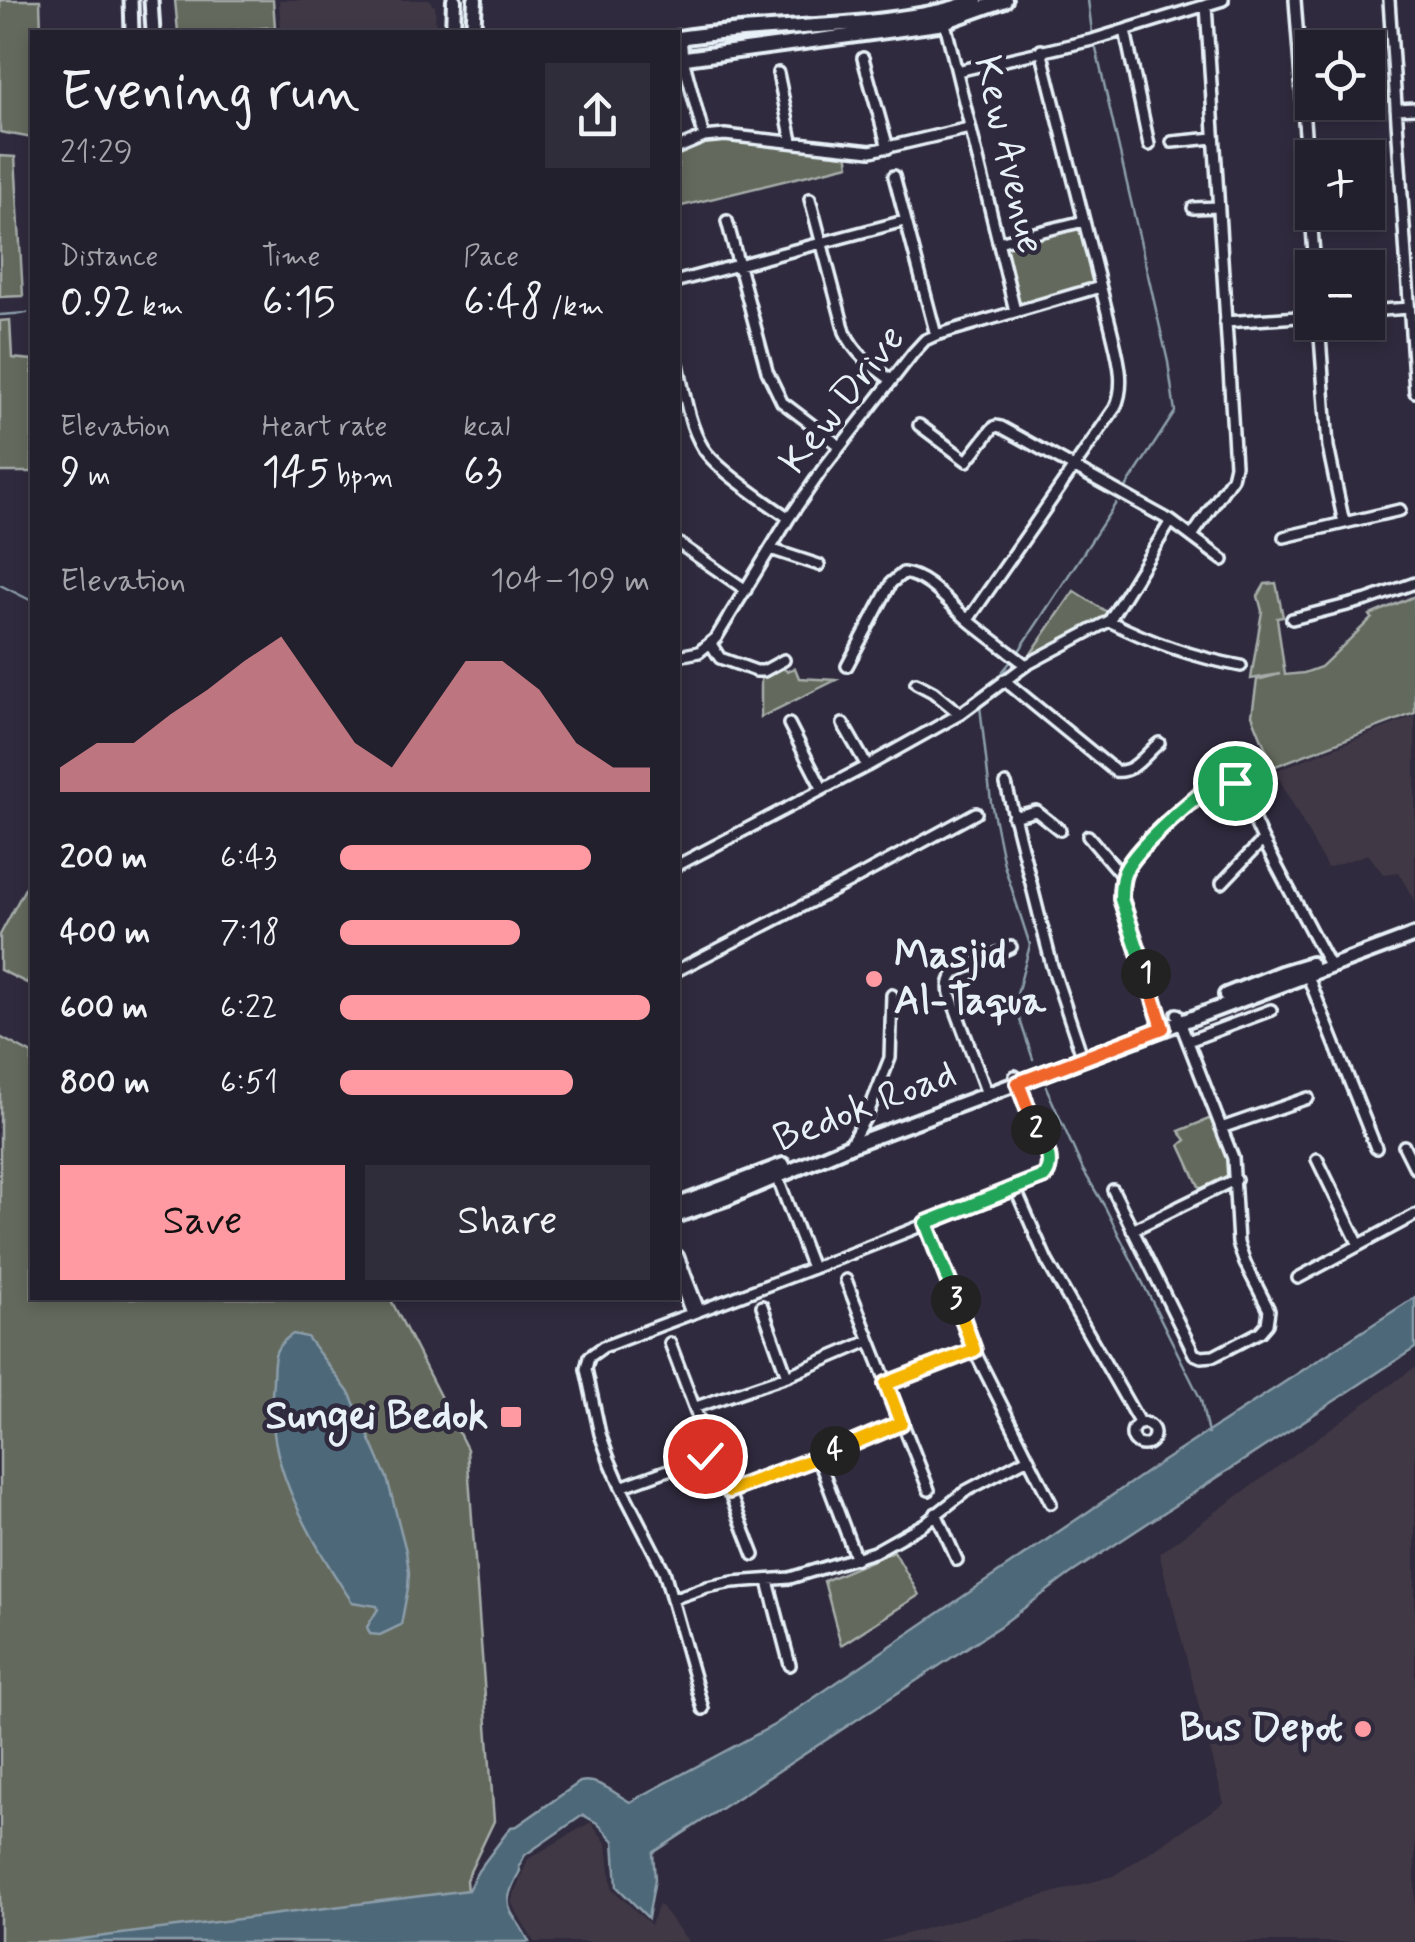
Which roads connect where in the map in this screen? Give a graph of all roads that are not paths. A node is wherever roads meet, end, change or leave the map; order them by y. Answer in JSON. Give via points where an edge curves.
{"nodes":[{"id":1,"x":131,"y":0,"type":"edge"},
{"id":2,"x":151,"y":0,"type":"edge"},
{"id":3,"x":454,"y":0,"type":"edge"},
{"id":4,"x":475,"y":0,"type":"edge"},
{"id":5,"x":976,"y":0,"type":"edge"},
{"id":6,"x":1005,"y":0,"type":"edge"},
{"id":7,"x":1223,"y":0,"type":"edge"},
{"id":8,"x":1295,"y":0,"type":"edge"},
{"id":9,"x":1389,"y":0,"type":"edge"},
{"id":10,"x":1206,"y":5,"type":"junction"},
{"id":11,"x":944,"y":17,"type":"junction"},
{"id":12,"x":474,"y":25,"type":"edge"},
{"id":13,"x":132,"y":30,"type":"edge"},
{"id":14,"x":153,"y":30,"type":"edge"},
{"id":15,"x":453,"y":30,"type":"edge"},
{"id":16,"x":1125,"y":30,"type":"junction"},
{"id":17,"x":680,"y":37,"type":"edge"},
{"id":18,"x":1041,"y":50,"type":"junction"},
{"id":19,"x":863,"y":58,"type":"dead end"},
{"id":20,"x":680,"y":59,"type":"edge"},
{"id":21,"x":957,"y":70,"type":"junction"},
{"id":22,"x":778,"y":73,"type":"dead end"},
{"id":23,"x":1415,"y":108,"type":"edge"},
{"id":24,"x":1396,"y":109,"type":"junction"},
{"id":25,"x":969,"y":128,"type":"junction"},
{"id":26,"x":704,"y":137,"type":"junction"},
{"id":27,"x":1214,"y":138,"type":"junction"},
{"id":28,"x":792,"y":142,"type":"junction"},
{"id":29,"x":1172,"y":142,"type":"dead end"},
{"id":30,"x":1149,"y":144,"type":"dead end"},
{"id":31,"x":680,"y":147,"type":"edge"},
{"id":32,"x":888,"y":148,"type":"junction"},
{"id":33,"x":894,"y":176,"type":"dead end"},
{"id":34,"x":810,"y":199,"type":"dead end"},
{"id":35,"x":1218,"y":207,"type":"junction"},
{"id":36,"x":1194,"y":208,"type":"dead end"},
{"id":37,"x":904,"y":220,"type":"junction"},
{"id":38,"x":727,"y":221,"type":"dead end"},
{"id":39,"x":1084,"y":221,"type":"junction"},
{"id":40,"x":998,"y":242,"type":"junction"},
{"id":41,"x":821,"y":243,"type":"junction"},
{"id":42,"x":1314,"y":250,"type":"edge"},
{"id":43,"x":740,"y":266,"type":"junction"},
{"id":44,"x":680,"y":281,"type":"edge"},
{"id":45,"x":1100,"y":287,"type":"junction"},
{"id":46,"x":1409,"y":308,"type":"junction"},
{"id":47,"x":1385,"y":310,"type":"edge"},
{"id":48,"x":1015,"y":311,"type":"junction"},
{"id":49,"x":1295,"y":317,"type":"edge"},
{"id":50,"x":1225,"y":322,"type":"junction"},
{"id":51,"x":936,"y":334,"type":"junction"},
{"id":52,"x":1320,"y":340,"type":"edge"},
{"id":53,"x":680,"y":372,"type":"edge"},
{"id":54,"x":891,"y":380,"type":"junction"},
{"id":55,"x":1415,"y":392,"type":"edge"},
{"id":56,"x":919,"y":425,"type":"dead end"},
{"id":57,"x":840,"y":446,"type":"junction"},
{"id":58,"x":1075,"y":468,"type":"junction"},
{"id":59,"x":1400,"y":510,"type":"dead end"},
{"id":60,"x":789,"y":518,"type":"junction"},
{"id":61,"x":1171,"y":521,"type":"junction"},
{"id":62,"x":1344,"y":522,"type":"junction"},
{"id":63,"x":1192,"y":536,"type":"junction"},
{"id":64,"x":1284,"y":537,"type":"dead end"},
{"id":65,"x":680,"y":543,"type":"edge"},
{"id":66,"x":770,"y":549,"type":"junction"},
{"id":67,"x":1222,"y":560,"type":"dead end"},
{"id":68,"x":819,"y":565,"type":"dead end"},
{"id":69,"x":1415,"y":582,"type":"edge"},
{"id":70,"x":746,"y":590,"type":"junction"},
{"id":71,"x":1292,"y":619,"type":"dead end"},
{"id":72,"x":968,"y":620,"type":"junction"},
{"id":73,"x":1109,"y":621,"type":"junction"},
{"id":74,"x":710,"y":644,"type":"junction"},
{"id":75,"x":680,"y":656,"type":"edge"},
{"id":76,"x":784,"y":660,"type":"dead end"},
{"id":77,"x":848,"y":666,"type":"dead end"},
{"id":78,"x":1026,"y":666,"type":"junction"},
{"id":79,"x":1241,"y":666,"type":"dead end"},
{"id":80,"x":1004,"y":680,"type":"junction"},
{"id":81,"x":916,"y":683,"type":"dead end"},
{"id":82,"x":960,"y":714,"type":"junction"},
{"id":83,"x":789,"y":724,"type":"dead end"},
{"id":84,"x":843,"y":724,"type":"dead end"},
{"id":85,"x":1159,"y":743,"type":"dead end"},
{"id":86,"x":867,"y":766,"type":"junction"},
{"id":87,"x":1006,"y":784,"type":"dead end"},
{"id":88,"x":822,"y":788,"type":"junction"},
{"id":89,"x":976,"y":813,"type":"dead end"},
{"id":90,"x":1013,"y":817,"type":"junction"},
{"id":91,"x":1060,"y":830,"type":"dead end"},
{"id":92,"x":1088,"y":836,"type":"dead end"},
{"id":93,"x":1263,"y":840,"type":"junction"},
{"id":94,"x":680,"y":864,"type":"edge"},
{"id":95,"x":1123,"y":877,"type":"junction"},
{"id":96,"x":1222,"y":883,"type":"dead end"},
{"id":97,"x":1415,"y":927,"type":"edge"},
{"id":98,"x":1415,"y":935,"type":"edge"},
{"id":99,"x":1010,"y":947,"type":"dead end"},
{"id":100,"x":1328,"y":962,"type":"junction"},
{"id":101,"x":680,"y":969,"type":"edge"},
{"id":102,"x":1306,"y":970,"type":"junction"},
{"id":103,"x":892,"y":995,"type":"dead end"},
{"id":104,"x":1272,"y":1010,"type":"dead end"},
{"id":105,"x":1178,"y":1018,"type":"junction"},
{"id":106,"x":1162,"y":1024,"type":"junction"},
{"id":107,"x":1188,"y":1041,"type":"junction"},
{"id":108,"x":1082,"y":1055,"type":"junction"},
{"id":109,"x":1017,"y":1080,"type":"junction"},
{"id":110,"x":985,"y":1090,"type":"junction"},
{"id":111,"x":1308,"y":1098,"type":"dead end"},
{"id":112,"x":1221,"y":1128,"type":"junction"},
{"id":113,"x":852,"y":1141,"type":"junction"},
{"id":114,"x":1404,"y":1146,"type":"dead end"},
{"id":115,"x":1376,"y":1148,"type":"dead end"},
{"id":116,"x":1316,"y":1159,"type":"dead end"},
{"id":117,"x":1415,"y":1168,"type":"edge"},
{"id":118,"x":775,"y":1172,"type":"junction"},
{"id":119,"x":1236,"y":1178,"type":"junction"},
{"id":120,"x":1016,"y":1188,"type":"junction"},
{"id":121,"x":1113,"y":1190,"type":"dead end"},
{"id":122,"x":680,"y":1204,"type":"edge"},
{"id":123,"x":680,"y":1215,"type":"edge"},
{"id":124,"x":1415,"y":1215,"type":"edge"},
{"id":125,"x":926,"y":1223,"type":"junction"},
{"id":126,"x":1132,"y":1230,"type":"junction"},
{"id":127,"x":1359,"y":1245,"type":"junction"},
{"id":128,"x":680,"y":1262,"type":"edge"},
{"id":129,"x":812,"y":1268,"type":"junction"},
{"id":130,"x":1298,"y":1278,"type":"dead end"},
{"id":131,"x":846,"y":1280,"type":"dead end"},
{"id":132,"x":680,"y":1282,"type":"edge"},
{"id":133,"x":762,"y":1306,"type":"dead end"},
{"id":134,"x":695,"y":1311,"type":"junction"},
{"id":135,"x":869,"y":1341,"type":"junction"},
{"id":136,"x":670,"y":1343,"type":"dead end"},
{"id":137,"x":974,"y":1350,"type":"junction"},
{"id":138,"x":787,"y":1376,"type":"junction"},
{"id":139,"x":886,"y":1384,"type":"junction"},
{"id":140,"x":696,"y":1407,"type":"junction"},
{"id":141,"x":901,"y":1423,"type":"junction"},
{"id":142,"x":1140,"y":1424,"type":"dead end"},
{"id":143,"x":712,"y":1454,"type":"junction"},
{"id":144,"x":818,"y":1458,"type":"junction"},
{"id":145,"x":1028,"y":1458,"type":"junction"},
{"id":146,"x":620,"y":1488,"type":"junction"},
{"id":147,"x":929,"y":1490,"type":"dead end"},
{"id":148,"x":729,"y":1491,"type":"junction"},
{"id":149,"x":1051,"y":1503,"type":"dead end"},
{"id":150,"x":936,"y":1513,"type":"junction"},
{"id":151,"x":754,"y":1556,"type":"dead end"},
{"id":152,"x":856,"y":1558,"type":"junction"},
{"id":153,"x":957,"y":1560,"type":"dead end"},
{"id":154,"x":768,"y":1581,"type":"junction"},
{"id":155,"x":672,"y":1599,"type":"junction"},
{"id":156,"x":790,"y":1664,"type":"dead end"},
{"id":157,"x":703,"y":1710,"type":"dead end"}],
"edges":[{"from":1,"to":13,"type":"street"},
{"from":2,"to":14,"type":"street"},
{"from":3,"to":15,"type":"main road"},
{"from":4,"to":12,"type":"main road"},
{"from":5,"to":11,"type":"main road"},
{"from":6,"to":11,"type":"main road"},
{"from":7,"to":10,"type":"street"},
{"from":8,"to":42,"type":"street"},
{"from":9,"to":24,"type":"street"},
{"from":10,"to":16,"type":"street"},
{"from":10,"to":27,"type":"street"},
{"from":11,"to":17,"type":"main road"},
{"from":11,"to":20,"type":"main road"},
{"from":11,"to":21,"type":"street","name":"Kew Avenue"},
{"from":16,"to":18,"type":"street"},
{"from":16,"to":30,"type":"street"},
{"from":18,"to":21,"type":"street"},
{"from":18,"to":39,"type":"street"},
{"from":19,"to":32,"type":"street"},
{"from":20,"to":26,"type":"street"},
{"from":21,"to":25,"type":"street","name":"Kew Avenue"},
{"from":22,"to":28,"type":"street"},
{"from":23,"to":24,"type":"street"},
{"from":24,"to":46,"type":"street"},
{"from":25,"to":32,"type":"street"},
{"from":25,"to":40,"type":"street","name":"Kew Avenue"},
{"from":26,"to":28,"type":"street"},
{"from":26,"to":31,"type":"street"},
{"from":27,"to":29,"type":"street"},
{"from":27,"to":35,"type":"street"},
{"from":28,"to":32,"type":"street"},
{"from":33,"to":37,"type":"street"},
{"from":34,"to":41,"type":"street"},
{"from":35,"to":36,"type":"street"},
{"from":35,"to":50,"type":"street"},
{"from":37,"to":41,"type":"street"},
{"from":37,"to":51,"type":"street"},
{"from":38,"to":43,"type":"street"},
{"from":39,"to":40,"type":"street"},
{"from":39,"to":45,"type":"street"},
{"from":40,"to":48,"type":"street","name":"Kew Avenue"},
{"from":41,"to":43,"type":"street"},
{"from":41,"to":54,"type":"street","via":[[852,346]]},
{"from":43,"to":44,"type":"street"},
{"from":43,"to":57,"type":"street","via":[[778,396]]},
{"from":45,"to":48,"type":"street","name":"Kew Drive"},
{"from":45,"to":58,"type":"street","via":[[1121,389]]},
{"from":46,"to":47,"type":"street"},
{"from":46,"to":55,"type":"street"},
{"from":48,"to":51,"type":"street","name":"Kew Drive"},
{"from":49,"to":50,"type":"street"},
{"from":50,"to":63,"type":"street","via":[[1235,465]]},
{"from":51,"to":54,"type":"street","name":"Kew Drive"},
{"from":52,"to":62,"type":"street","via":[[1328,447]]},
{"from":53,"to":60,"type":"street","via":[[705,451]]},
{"from":54,"to":57,"type":"street","name":"Kew Drive"},
{"from":56,"to":58,"type":"street","via":[[967,461],[996,426]]},
{"from":57,"to":60,"type":"street","name":"Kew Drive"},
{"from":58,"to":61,"type":"street"},
{"from":58,"to":72,"type":"street"},
{"from":59,"to":62,"type":"street"},
{"from":60,"to":66,"type":"street","name":"Kew Drive"},
{"from":61,"to":63,"type":"street"},
{"from":61,"to":73,"type":"street"},
{"from":62,"to":64,"type":"street"},
{"from":63,"to":67,"type":"street"},
{"from":65,"to":70,"type":"street"},
{"from":66,"to":68,"type":"street"},
{"from":66,"to":70,"type":"street","name":"Kew Drive"},
{"from":69,"to":71,"type":"street"},
{"from":70,"to":74,"type":"street","name":"Kew Drive"},
{"from":72,"to":77,"type":"street","via":[[903,572]]},
{"from":72,"to":78,"type":"street"},
{"from":73,"to":78,"type":"street"},
{"from":73,"to":79,"type":"street","via":[[1169,648]]},
{"from":74,"to":75,"type":"street"},
{"from":74,"to":76,"type":"street","via":[[720,658],[756,671]]},
{"from":78,"to":80,"type":"street"},
{"from":80,"to":82,"type":"street"},
{"from":80,"to":85,"type":"street","via":[[1115,771],[1134,767]]},
{"from":81,"to":82,"type":"street"},
{"from":82,"to":86,"type":"street"},
{"from":83,"to":88,"type":"street"},
{"from":84,"to":86,"type":"street"},
{"from":86,"to":88,"type":"street"},
{"from":87,"to":90,"type":"street"},
{"from":88,"to":94,"type":"street"},
{"from":89,"to":101,"type":"street"},
{"from":90,"to":91,"type":"street","via":[[1036,811]]},
{"from":90,"to":108,"type":"street"},
{"from":92,"to":95,"type":"street"},
{"from":93,"to":95,"type":"street","via":[[1235,783],[1224,775],[1145,845]]},
{"from":93,"to":96,"type":"street"},
{"from":93,"to":100,"type":"street"},
{"from":95,"to":106,"type":"street","via":[[1123,907]]},
{"from":97,"to":100,"type":"main road","name":"Bedok Road"},
{"from":98,"to":100,"type":"main road","name":"Bedok Road"},
{"from":99,"to":110,"type":"street","via":[[958,970],[949,985]]},
{"from":100,"to":102,"type":"main road","name":"Bedok Road"},
{"from":102,"to":105,"type":"main road","name":"Bedok Road","via":[[1281,973]]},
{"from":102,"to":115,"type":"street"},
{"from":103,"to":113,"type":"street","via":[[890,1058]]},
{"from":104,"to":107,"type":"street"},
{"from":105,"to":106,"type":"main road","name":"Bedok Road"},
{"from":105,"to":107,"type":"street"},
{"from":106,"to":108,"type":"main road","name":"Bedok Road"},
{"from":107,"to":112,"type":"street"},
{"from":108,"to":109,"type":"main road","name":"Bedok Road"},
{"from":109,"to":110,"type":"main road","name":"Bedok Road"},
{"from":109,"to":120,"type":"street","via":[[1050,1166],[1043,1178]]},
{"from":110,"to":113,"type":"main road","name":"Bedok Road"},
{"from":111,"to":112,"type":"street"},
{"from":112,"to":119,"type":"street"},
{"from":113,"to":118,"type":"main road","name":"Bedok Road"},
{"from":114,"to":117,"type":"street"},
{"from":116,"to":127,"type":"street"},
{"from":118,"to":122,"type":"main road","name":"Bedok Road"},
{"from":118,"to":123,"type":"main road","name":"Bedok Road"},
{"from":118,"to":129,"type":"street"},
{"from":119,"to":126,"type":"street"},
{"from":119,"to":126,"type":"street","via":[[1238,1243],[1269,1317],[1262,1330],[1214,1356],[1192,1351]]},
{"from":120,"to":125,"type":"street"},
{"from":120,"to":142,"type":"street","via":[[1046,1261]]},
{"from":121,"to":126,"type":"street"},
{"from":124,"to":127,"type":"street"},
{"from":125,"to":129,"type":"street"},
{"from":125,"to":137,"type":"street"},
{"from":127,"to":130,"type":"street"},
{"from":128,"to":134,"type":"street"},
{"from":129,"to":134,"type":"street"},
{"from":131,"to":135,"type":"street"},
{"from":132,"to":134,"type":"street"},
{"from":133,"to":138,"type":"street"},
{"from":134,"to":146,"type":"street","via":[[603,1346],[589,1358],[600,1434]]},
{"from":135,"to":138,"type":"street"},
{"from":135,"to":139,"type":"street"},
{"from":136,"to":140,"type":"street"},
{"from":137,"to":139,"type":"street"},
{"from":137,"to":145,"type":"street"},
{"from":138,"to":140,"type":"street"},
{"from":139,"to":141,"type":"street"},
{"from":140,"to":143,"type":"street"},
{"from":141,"to":144,"type":"street"},
{"from":141,"to":147,"type":"street"},
{"from":143,"to":146,"type":"street"},
{"from":143,"to":148,"type":"street"},
{"from":144,"to":148,"type":"street"},
{"from":144,"to":152,"type":"street"},
{"from":145,"to":149,"type":"street"},
{"from":145,"to":150,"type":"street"},
{"from":146,"to":155,"type":"street","via":[[659,1559]]},
{"from":148,"to":151,"type":"street"},
{"from":150,"to":152,"type":"street"},
{"from":150,"to":153,"type":"street"},
{"from":152,"to":154,"type":"street"},
{"from":154,"to":155,"type":"street","via":[[707,1586]]},
{"from":154,"to":156,"type":"street"},
{"from":155,"to":157,"type":"street"}]}
